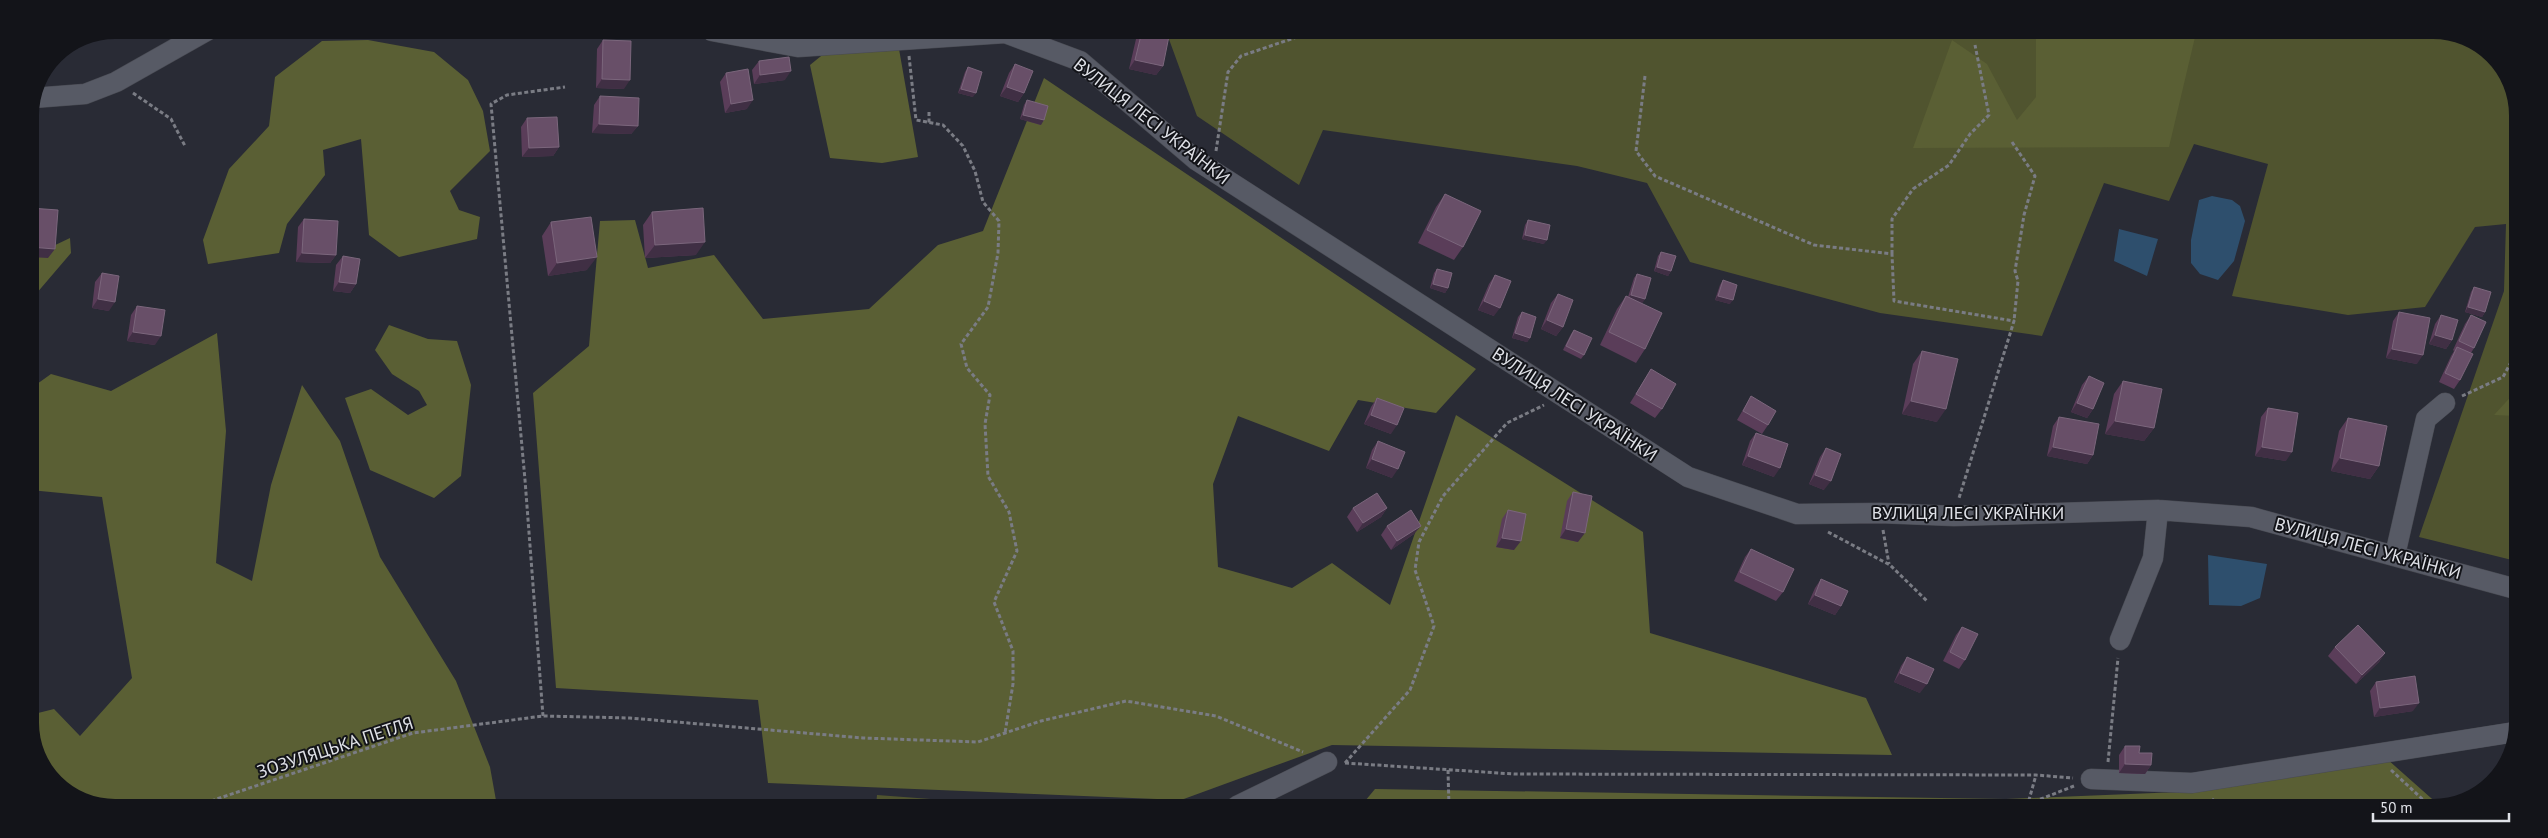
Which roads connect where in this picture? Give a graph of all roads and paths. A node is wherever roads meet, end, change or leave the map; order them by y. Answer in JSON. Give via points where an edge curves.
{"nodes":[{"id":1,"x":192,"y":39,"type":"edge"},
{"id":2,"x":755,"y":39,"type":"edge"},
{"id":3,"x":895,"y":39,"type":"edge"},
{"id":4,"x":907,"y":39,"type":"edge"},
{"id":5,"x":1021,"y":39,"type":"edge"},
{"id":6,"x":1291,"y":39,"type":"edge"},
{"id":7,"x":1975,"y":45,"type":"dead end"},
{"id":8,"x":1645,"y":76,"type":"dead end"},
{"id":9,"x":116,"y":82,"type":"junction"},
{"id":10,"x":565,"y":88,"type":"dead end"},
{"id":11,"x":41,"y":97,"type":"edge"},
{"id":12,"x":929,"y":112,"type":"dead end"},
{"id":13,"x":929,"y":123,"type":"junction"},
{"id":14,"x":2012,"y":142,"type":"dead end"},
{"id":15,"x":185,"y":146,"type":"dead end"},
{"id":16,"x":1202,"y":164,"type":"junction"},
{"id":17,"x":1892,"y":254,"type":"junction"},
{"id":18,"x":2014,"y":321,"type":"junction"},
{"id":19,"x":2509,"y":366,"type":"edge"},
{"id":20,"x":1562,"y":396,"type":"junction"},
{"id":21,"x":2445,"y":403,"type":"joint"},
{"id":22,"x":2158,"y":510,"type":"junction"},
{"id":23,"x":1880,"y":513,"type":"junction"},
{"id":24,"x":1798,"y":514,"type":"junction"},
{"id":25,"x":1954,"y":516,"type":"junction"},
{"id":26,"x":2395,"y":555,"type":"junction"},
{"id":27,"x":1890,"y":564,"type":"junction"},
{"id":28,"x":2509,"y":587,"type":"edge"},
{"id":29,"x":1927,"y":601,"type":"dead end"},
{"id":30,"x":2120,"y":640,"type":"joint"},
{"id":31,"x":542,"y":716,"type":"junction"},
{"id":32,"x":630,"y":718,"type":"dead end"},
{"id":33,"x":1005,"y":733,"type":"dead end"},
{"id":34,"x":2509,"y":733,"type":"edge"},
{"id":35,"x":2368,"y":756,"type":"junction"},
{"id":36,"x":1336,"y":763,"type":"joint"},
{"id":37,"x":1448,"y":770,"type":"dead end"},
{"id":38,"x":2099,"y":780,"type":"junction"},
{"id":39,"x":217,"y":799,"type":"edge"},
{"id":40,"x":1253,"y":799,"type":"edge"},
{"id":41,"x":1449,"y":799,"type":"edge"},
{"id":42,"x":2030,"y":799,"type":"edge"},
{"id":43,"x":2047,"y":799,"type":"edge"},
{"id":44,"x":2422,"y":799,"type":"edge"}],
"edges":[{"from":1,"to":9,"type":"street"},
{"from":2,"to":3,"type":"street","name":"ВУЛИЦЯ ЛЕСІ УКРАЇНКИ","via":[[798,47]]},
{"from":4,"to":13,"type":"path","via":[[916,120]]},
{"from":5,"to":16,"type":"street","name":"ВУЛИЦЯ ЛЕСІ УКРАЇНКИ","via":[[1080,61]]},
{"from":6,"to":16,"type":"path","via":[[1241,56],[1228,72],[1218,149]]},
{"from":7,"to":17,"type":"path","via":[[1989,115],[1970,134],[1949,165],[1913,189],[1892,219]]},
{"from":8,"to":17,"type":"path","via":[[1636,151],[1655,176],[1814,245]]},
{"from":9,"to":11,"type":"street","via":[[85,94]]},
{"from":9,"to":15,"type":"path","via":[[171,118]]},
{"from":10,"to":31,"type":"path","via":[[507,95],[492,104]]},
{"from":12,"to":13,"type":"path"},
{"from":13,"to":33,"type":"path","via":[[942,126],[963,146],[975,171],[983,202],[999,221],[998,253],[988,307],[961,344],[967,368],[990,395],[985,424],[988,476],[1009,512],[1016,551],[994,602],[1013,651],[1014,684]]},
{"from":14,"to":18,"type":"path","via":[[2034,176],[2015,271],[2018,280]]},
{"from":16,"to":20,"type":"street","name":"ВУЛИЦЯ ЛЕСІ УКРАЇНКИ"},
{"from":17,"to":18,"type":"path","via":[[1894,301]]},
{"from":18,"to":25,"type":"path"},
{"from":19,"to":21,"type":"path","via":[[2503,377]]},
{"from":20,"to":24,"type":"street","name":"ВУЛИЦЯ ЛЕСІ УКРАЇНКИ","via":[[1688,477]]},
{"from":20,"to":36,"type":"path","via":[[1507,423],[1443,496],[1419,542],[1415,570],[1434,626],[1410,690]]},
{"from":21,"to":26,"type":"street","via":[[2426,419]]},
{"from":22,"to":25,"type":"street","name":"ВУЛИЦЯ ЛЕСІ УКРАЇНКИ"},
{"from":22,"to":26,"type":"street","name":"ВУЛИЦЯ ЛЕСІ УКРАЇНКИ","via":[[2251,517]]},
{"from":22,"to":30,"type":"street","via":[[2153,558]]},
{"from":23,"to":24,"type":"street","name":"ВУЛИЦЯ ЛЕСІ УКРАЇНКИ"},
{"from":23,"to":25,"type":"street","name":"ВУЛИЦЯ ЛЕСІ УКРАЇНКИ"},
{"from":23,"to":27,"type":"path"},
{"from":24,"to":27,"type":"path"},
{"from":26,"to":28,"type":"street","name":"ВУЛИЦЯ ЛЕСІ УКРАЇНКИ"},
{"from":27,"to":29,"type":"path"},
{"from":30,"to":38,"type":"path"},
{"from":31,"to":32,"type":"path","name":"ЗОЗУЛЯЦЬКА ПЕТЛЯ"},
{"from":31,"to":39,"type":"path","name":"ЗОЗУЛЯЦЬКА ПЕТЛЯ","via":[[413,733]]},
{"from":34,"to":35,"type":"street"},
{"from":35,"to":38,"type":"street","via":[[2192,783]]},
{"from":35,"to":44,"type":"path","via":[[2386,765]]},
{"from":36,"to":40,"type":"street"},
{"from":37,"to":41,"type":"path"},
{"from":38,"to":42,"type":"path","via":[[2036,775]]},
{"from":38,"to":43,"type":"path"}]}
